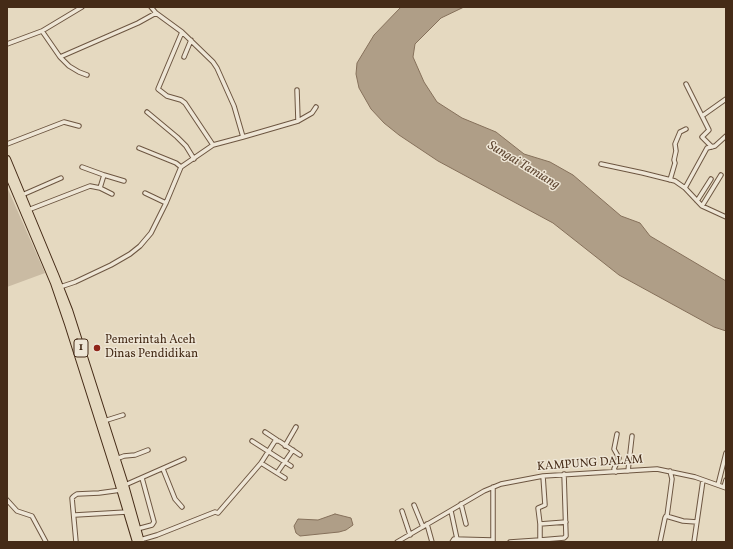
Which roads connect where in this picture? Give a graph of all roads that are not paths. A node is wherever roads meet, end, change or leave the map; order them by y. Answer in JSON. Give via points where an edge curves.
{"nodes":[{"id":1,"x":71,"y":7,"type":"edge"},
{"id":2,"x":82,"y":7,"type":"edge"},
{"id":3,"x":151,"y":7,"type":"edge"},
{"id":4,"x":75,"y":11,"type":"junction"},
{"id":5,"x":156,"y":13,"type":"junction"},
{"id":6,"x":42,"y":31,"type":"junction"},
{"id":7,"x":182,"y":32,"type":"junction"},
{"id":8,"x":191,"y":40,"type":"junction"},
{"id":9,"x":7,"y":44,"type":"edge"},
{"id":10,"x":60,"y":57,"type":"junction"},
{"id":11,"x":184,"y":57,"type":"dead end"},
{"id":12,"x":87,"y":75,"type":"dead end"},
{"id":13,"x":686,"y":84,"type":"dead end"},
{"id":14,"x":297,"y":90,"type":"dead end"},
{"id":15,"x":726,"y":99,"type":"edge"},
{"id":16,"x":316,"y":107,"type":"dead end"},
{"id":17,"x":148,"y":112,"type":"dead end"},
{"id":18,"x":702,"y":116,"type":"junction"},
{"id":19,"x":298,"y":121,"type":"junction"},
{"id":20,"x":79,"y":126,"type":"dead end"},
{"id":21,"x":686,"y":129,"type":"dead end"},
{"id":22,"x":726,"y":136,"type":"edge"},
{"id":23,"x":243,"y":137,"type":"junction"},
{"id":24,"x":7,"y":144,"type":"edge"},
{"id":25,"x":213,"y":146,"type":"junction"},
{"id":26,"x":712,"y":147,"type":"junction"},
{"id":27,"x":139,"y":148,"type":"dead end"},
{"id":28,"x":194,"y":158,"type":"junction"},
{"id":29,"x":7,"y":159,"type":"edge"},
{"id":30,"x":601,"y":164,"type":"dead end"},
{"id":31,"x":82,"y":167,"type":"dead end"},
{"id":32,"x":182,"y":167,"type":"junction"},
{"id":33,"x":7,"y":172,"type":"edge"},
{"id":34,"x":104,"y":175,"type":"junction"},
{"id":35,"x":721,"y":175,"type":"dead end"},
{"id":36,"x":12,"y":178,"type":"junction"},
{"id":37,"x":61,"y":178,"type":"dead end"},
{"id":38,"x":710,"y":179,"type":"dead end"},
{"id":39,"x":670,"y":180,"type":"junction"},
{"id":40,"x":124,"y":181,"type":"dead end"},
{"id":41,"x":100,"y":188,"type":"junction"},
{"id":42,"x":685,"y":188,"type":"junction"},
{"id":43,"x":145,"y":193,"type":"dead end"},
{"id":44,"x":112,"y":194,"type":"dead end"},
{"id":45,"x":22,"y":195,"type":"junction"},
{"id":46,"x":698,"y":201,"type":"junction"},
{"id":47,"x":166,"y":203,"type":"junction"},
{"id":48,"x":702,"y":206,"type":"junction"},
{"id":49,"x":28,"y":210,"type":"junction"},
{"id":50,"x":726,"y":217,"type":"edge"},
{"id":51,"x":60,"y":288,"type":"junction"},
{"id":52,"x":86,"y":372,"type":"junction"},
{"id":53,"x":123,"y":415,"type":"dead end"},
{"id":54,"x":104,"y":421,"type":"junction"},
{"id":55,"x":296,"y":427,"type":"dead end"},
{"id":56,"x":265,"y":432,"type":"dead end"},
{"id":57,"x":617,"y":434,"type":"dead end"},
{"id":58,"x":632,"y":436,"type":"dead end"},
{"id":59,"x":107,"y":439,"type":"junction"},
{"id":60,"x":277,"y":440,"type":"junction"},
{"id":61,"x":252,"y":441,"type":"dead end"},
{"id":62,"x":285,"y":446,"type":"junction"},
{"id":63,"x":148,"y":450,"type":"dead end"},
{"id":64,"x":268,"y":450,"type":"junction"},
{"id":65,"x":292,"y":450,"type":"junction"},
{"id":66,"x":726,"y":453,"type":"edge"},
{"id":67,"x":300,"y":455,"type":"dead end"},
{"id":68,"x":116,"y":459,"type":"junction"},
{"id":69,"x":184,"y":459,"type":"dead end"},
{"id":70,"x":285,"y":462,"type":"junction"},
{"id":71,"x":261,"y":463,"type":"junction"},
{"id":72,"x":291,"y":466,"type":"dead end"},
{"id":73,"x":162,"y":469,"type":"junction"},
{"id":74,"x":628,"y":471,"type":"junction"},
{"id":75,"x":670,"y":471,"type":"junction"},
{"id":76,"x":616,"y":472,"type":"junction"},
{"id":77,"x":277,"y":473,"type":"junction"},
{"id":78,"x":564,"y":474,"type":"junction"},
{"id":79,"x":543,"y":476,"type":"junction"},
{"id":80,"x":142,"y":478,"type":"junction"},
{"id":81,"x":285,"y":478,"type":"dead end"},
{"id":82,"x":703,"y":480,"type":"junction"},
{"id":83,"x":726,"y":480,"type":"edge"},
{"id":84,"x":718,"y":485,"type":"junction"},
{"id":85,"x":493,"y":487,"type":"junction"},
{"id":86,"x":123,"y":488,"type":"junction"},
{"id":87,"x":725,"y":488,"type":"edge"},
{"id":88,"x":7,"y":500,"type":"edge"},
{"id":89,"x":461,"y":504,"type":"junction"},
{"id":90,"x":414,"y":505,"type":"dead end"},
{"id":91,"x":182,"y":507,"type":"dead end"},
{"id":92,"x":402,"y":511,"type":"dead end"},
{"id":93,"x":451,"y":511,"type":"junction"},
{"id":94,"x":127,"y":512,"type":"junction"},
{"id":95,"x":75,"y":515,"type":"junction"},
{"id":96,"x":667,"y":516,"type":"junction"},
{"id":97,"x":566,"y":522,"type":"junction"},
{"id":98,"x":697,"y":522,"type":"junction"},
{"id":99,"x":427,"y":524,"type":"junction"},
{"id":100,"x":466,"y":524,"type":"dead end"},
{"id":101,"x":540,"y":524,"type":"junction"},
{"id":102,"x":135,"y":527,"type":"junction"},
{"id":103,"x":423,"y":527,"type":"junction"},
{"id":104,"x":410,"y":535,"type":"junction"},
{"id":105,"x":457,"y":539,"type":"junction"},
{"id":106,"x":540,"y":540,"type":"junction"},
{"id":107,"x":139,"y":541,"type":"edge"},
{"id":108,"x":492,"y":541,"type":"edge"},
{"id":109,"x":531,"y":541,"type":"edge"},
{"id":110,"x":46,"y":542,"type":"edge"},
{"id":111,"x":76,"y":542,"type":"edge"},
{"id":112,"x":397,"y":542,"type":"edge"},
{"id":113,"x":432,"y":542,"type":"edge"},
{"id":114,"x":452,"y":542,"type":"edge"},
{"id":115,"x":510,"y":542,"type":"edge"},
{"id":116,"x":660,"y":542,"type":"edge"},
{"id":117,"x":694,"y":542,"type":"edge"}],
"edges":[{"from":1,"to":4,"type":"street"},
{"from":2,"to":4,"type":"street"},
{"from":3,"to":5,"type":"street"},
{"from":4,"to":6,"type":"street"},
{"from":5,"to":7,"type":"street"},
{"from":5,"to":10,"type":"street"},
{"from":6,"to":9,"type":"street"},
{"from":6,"to":10,"type":"street"},
{"from":7,"to":8,"type":"street"},
{"from":7,"to":25,"type":"street","via":[[158,89],[185,103]]},
{"from":8,"to":11,"type":"street"},
{"from":8,"to":23,"type":"street","via":[[217,68],[234,106]]},
{"from":10,"to":12,"type":"street","via":[[69,66]]},
{"from":13,"to":18,"type":"street"},
{"from":14,"to":19,"type":"street"},
{"from":15,"to":18,"type":"street"},
{"from":16,"to":19,"type":"street","via":[[312,113]]},
{"from":17,"to":28,"type":"street","via":[[177,137]]},
{"from":18,"to":26,"type":"street","via":[[709,130],[702,137]]},
{"from":19,"to":23,"type":"street"},
{"from":20,"to":24,"type":"street","via":[[64,122]]},
{"from":21,"to":39,"type":"street","via":[[681,131],[675,144],[675,163]]},
{"from":22,"to":26,"type":"street"},
{"from":23,"to":25,"type":"street"},
{"from":25,"to":28,"type":"street"},
{"from":26,"to":42,"type":"street","via":[[706,150]]},
{"from":27,"to":32,"type":"street"},
{"from":28,"to":32,"type":"street"},
{"from":29,"to":36,"type":"highway","number":"1"},
{"from":30,"to":39,"type":"street"},
{"from":31,"to":34,"type":"street"},
{"from":32,"to":47,"type":"street"},
{"from":33,"to":36,"type":"highway","number":"1"},
{"from":34,"to":40,"type":"street"},
{"from":34,"to":41,"type":"street"},
{"from":35,"to":48,"type":"street"},
{"from":36,"to":45,"type":"highway","number":"1"},
{"from":36,"to":52,"type":"highway","number":"1"},
{"from":37,"to":45,"type":"street"},
{"from":38,"to":46,"type":"street"},
{"from":39,"to":42,"type":"street"},
{"from":41,"to":44,"type":"street"},
{"from":41,"to":49,"type":"street","via":[[87,187]]},
{"from":42,"to":46,"type":"street"},
{"from":43,"to":47,"type":"street"},
{"from":45,"to":49,"type":"highway","number":"1"},
{"from":46,"to":48,"type":"street"},
{"from":47,"to":51,"type":"street","via":[[151,233],[140,246],[111,265]]},
{"from":48,"to":50,"type":"street"},
{"from":49,"to":51,"type":"highway","number":"1"},
{"from":51,"to":52,"type":"highway","number":"1","via":[[76,332]]},
{"from":52,"to":54,"type":"highway","number":"1"},
{"from":52,"to":59,"type":"highway","number":"1"},
{"from":53,"to":54,"type":"street"},
{"from":54,"to":59,"type":"highway","number":"1"},
{"from":55,"to":62,"type":"street"},
{"from":56,"to":60,"type":"street"},
{"from":57,"to":76,"type":"street","via":[[614,449],[619,458],[614,468]]},
{"from":58,"to":74,"type":"street"},
{"from":59,"to":68,"type":"highway","number":"1"},
{"from":59,"to":86,"type":"highway","number":"1"},
{"from":60,"to":62,"type":"street"},
{"from":60,"to":64,"type":"street"},
{"from":61,"to":64,"type":"street"},
{"from":62,"to":65,"type":"street"},
{"from":63,"to":68,"type":"street"},
{"from":64,"to":70,"type":"street"},
{"from":64,"to":71,"type":"street"},
{"from":65,"to":67,"type":"street"},
{"from":65,"to":70,"type":"street"},
{"from":66,"to":84,"type":"street"},
{"from":68,"to":86,"type":"highway","number":"1"},
{"from":69,"to":73,"type":"street"},
{"from":70,"to":72,"type":"street"},
{"from":70,"to":77,"type":"street"},
{"from":71,"to":77,"type":"street"},
{"from":71,"to":107,"type":"street","via":[[218,513]]},
{"from":73,"to":80,"type":"street"},
{"from":73,"to":91,"type":"street","via":[[175,499]]},
{"from":74,"to":75,"type":"street","name":"KAMPUNG DALAM"},
{"from":74,"to":76,"type":"street","name":"KAMPUNG DALAM"},
{"from":75,"to":82,"type":"street","name":"KAMPUNG DALAM"},
{"from":75,"to":96,"type":"street","via":[[672,479]]},
{"from":76,"to":78,"type":"street","name":"KAMPUNG DALAM"},
{"from":77,"to":81,"type":"street"},
{"from":78,"to":79,"type":"street","name":"KAMPUNG DALAM"},
{"from":78,"to":97,"type":"street"},
{"from":79,"to":85,"type":"street","name":"KAMPUNG DALAM"},
{"from":79,"to":101,"type":"street","via":[[545,505],[538,508]]},
{"from":80,"to":86,"type":"street"},
{"from":80,"to":102,"type":"street","via":[[154,522],[152,525]]},
{"from":82,"to":84,"type":"street","name":"KAMPUNG DALAM"},
{"from":82,"to":98,"type":"street"},
{"from":83,"to":87,"type":"street"},
{"from":84,"to":87,"type":"street","name":"KAMPUNG DALAM"},
{"from":85,"to":89,"type":"street","name":"KAMPUNG DALAM"},
{"from":85,"to":108,"type":"street"},
{"from":86,"to":94,"type":"highway","number":"1"},
{"from":86,"to":95,"type":"street","via":[[100,493],[75,494],[72,498]]},
{"from":86,"to":102,"type":"highway","number":"1"},
{"from":88,"to":110,"type":"street","via":[[17,511],[32,516]]},
{"from":89,"to":93,"type":"street","name":"KAMPUNG DALAM"},
{"from":89,"to":100,"type":"street"},
{"from":90,"to":103,"type":"street"},
{"from":92,"to":104,"type":"street"},
{"from":93,"to":99,"type":"street","name":"KAMPUNG DALAM"},
{"from":93,"to":105,"type":"street"},
{"from":94,"to":95,"type":"street"},
{"from":94,"to":102,"type":"highway","number":"1"},
{"from":95,"to":111,"type":"street"},
{"from":96,"to":98,"type":"street"},
{"from":96,"to":116,"type":"street","via":[[664,518]]},
{"from":97,"to":101,"type":"street"},
{"from":97,"to":106,"type":"street","via":[[565,537]]},
{"from":98,"to":117,"type":"street"},
{"from":99,"to":103,"type":"street","name":"KAMPUNG DALAM"},
{"from":99,"to":113,"type":"street"},
{"from":101,"to":106,"type":"street"},
{"from":102,"to":107,"type":"highway","number":"1"},
{"from":103,"to":104,"type":"street","name":"KAMPUNG DALAM"},
{"from":104,"to":112,"type":"street","name":"KAMPUNG DALAM"},
{"from":105,"to":108,"type":"street"},
{"from":105,"to":114,"type":"street","via":[[453,539]]},
{"from":106,"to":109,"type":"street"},
{"from":109,"to":115,"type":"street"}]}
